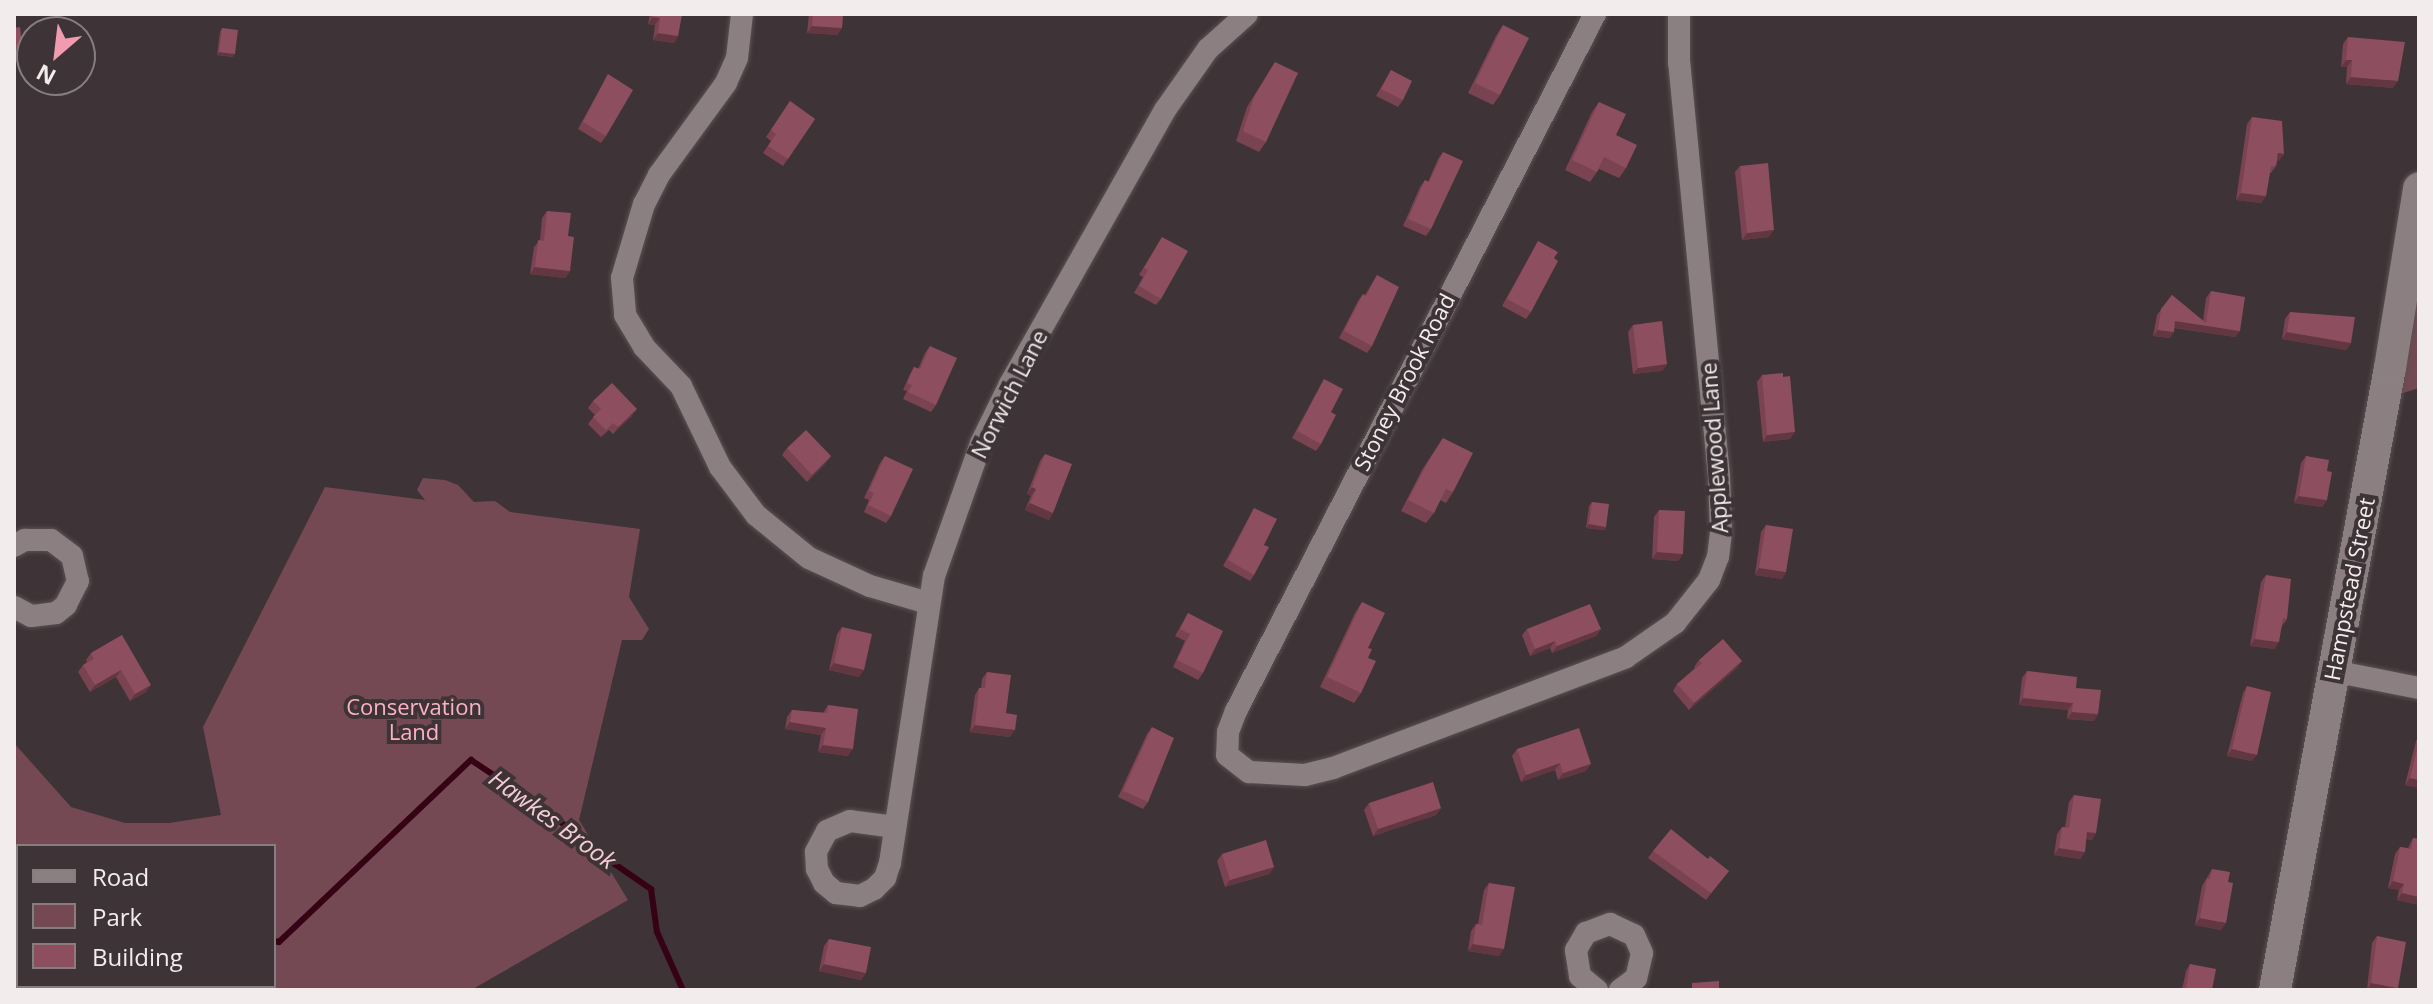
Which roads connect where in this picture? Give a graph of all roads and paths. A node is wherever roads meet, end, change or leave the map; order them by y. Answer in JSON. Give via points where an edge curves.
{"nodes":[{"id":1,"x":742,"y":14,"type":"edge"},
{"id":2,"x":1247,"y":14,"type":"edge"},
{"id":3,"x":1595,"y":14,"type":"edge"},
{"id":4,"x":1679,"y":14,"type":"edge"},
{"id":5,"x":2419,"y":188,"type":"edge"},
{"id":6,"x":14,"y":546,"type":"edge"},
{"id":7,"x":928,"y":603,"type":"junction"},
{"id":8,"x":14,"y":607,"type":"edge"},
{"id":9,"x":2333,"y":671,"type":"junction"},
{"id":10,"x":2419,"y":688,"type":"edge"},
{"id":11,"x":1227,"y":755,"type":"joint"},
{"id":12,"x":895,"y":827,"type":"dead end"},
{"id":13,"x":1597,"y":990,"type":"edge"},
{"id":14,"x":1620,"y":990,"type":"edge"},
{"id":15,"x":2275,"y":990,"type":"edge"}],
"edges":[{"from":1,"to":7,"type":"street","via":[[737,58],[726,83],[644,204],[622,278],[625,315],[644,347],[681,386],[738,493],[782,540],[838,573]]},
{"from":2,"to":7,"type":"street","name":"Norwich Lane","via":[[1208,49],[1172,100],[1010,384],[981,443]]},
{"from":3,"to":11,"type":"street","name":"Stoney Brook Road","via":[[1245,691],[1228,732]]},
{"from":4,"to":11,"type":"street","name":"Applewood Lane","via":[[1679,63],[1719,476],[1721,531],[1709,580],[1675,623],[1626,657],[1333,768],[1279,776],[1249,772]]},
{"from":5,"to":9,"type":"main road","name":"Hampstead Street"},
{"from":6,"to":8,"type":"street","via":[[25,540],[51,540],[72,556],[78,581],[56,613],[31,616]]},
{"from":7,"to":12,"type":"street","name":"Norwich Lane"},
{"from":9,"to":10,"type":"street"},
{"from":9,"to":15,"type":"main road","name":"Hampstead Street"},
{"from":13,"to":14,"type":"street","via":[[1580,976],[1576,950],[1591,929],[1610,924],[1634,935],[1642,953],[1639,973]]}]}
